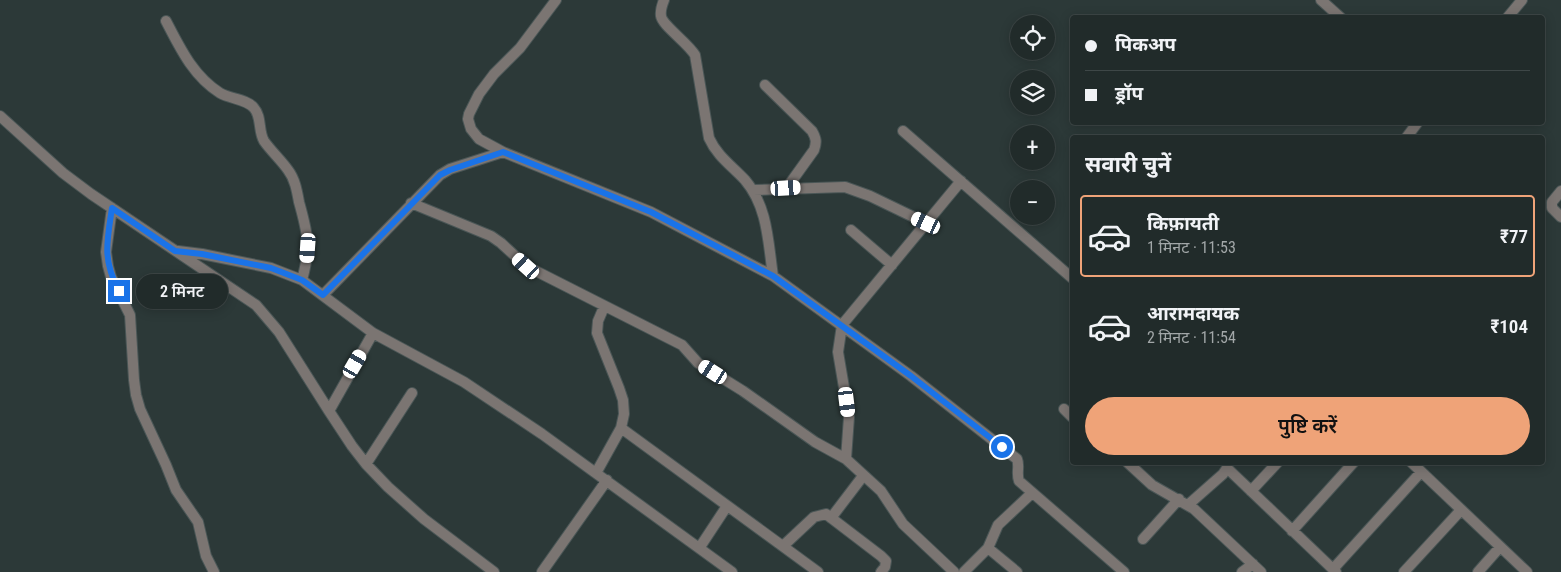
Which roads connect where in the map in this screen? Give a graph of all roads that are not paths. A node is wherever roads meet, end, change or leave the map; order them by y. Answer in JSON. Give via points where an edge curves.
{"nodes":[{"id":1,"x":556,"y":0,"type":"edge"},
{"id":2,"x":664,"y":0,"type":"edge"},
{"id":3,"x":1321,"y":0,"type":"edge"},
{"id":4,"x":1522,"y":0,"type":"edge"},
{"id":5,"x":1338,"y":15,"type":"edge"},
{"id":6,"x":1510,"y":15,"type":"edge"},
{"id":7,"x":166,"y":21,"type":"dead end"},
{"id":8,"x":765,"y":84,"type":"dead end"},
{"id":9,"x":0,"y":116,"type":"edge"},
{"id":10,"x":903,"y":131,"type":"dead end"},
{"id":11,"x":503,"y":152,"type":"junction"},
{"id":12,"x":961,"y":181,"type":"junction"},
{"id":13,"x":786,"y":188,"type":"junction"},
{"id":14,"x":753,"y":190,"type":"junction"},
{"id":15,"x":1561,"y":191,"type":"edge"},
{"id":16,"x":411,"y":203,"type":"junction"},
{"id":17,"x":112,"y":208,"type":"junction"},
{"id":18,"x":1561,"y":216,"type":"edge"},
{"id":19,"x":926,"y":223,"type":"junction"},
{"id":20,"x":851,"y":230,"type":"dead end"},
{"id":21,"x":175,"y":251,"type":"junction"},
{"id":22,"x":892,"y":265,"type":"junction"},
{"id":23,"x":773,"y":276,"type":"junction"},
{"id":24,"x":1070,"y":276,"type":"edge"},
{"id":25,"x":302,"y":280,"type":"junction"},
{"id":26,"x":323,"y":295,"type":"junction"},
{"id":27,"x":604,"y":307,"type":"junction"},
{"id":28,"x":842,"y":325,"type":"junction"},
{"id":29,"x":373,"y":333,"type":"junction"},
{"id":30,"x":412,"y":393,"type":"dead end"},
{"id":31,"x":1064,"y":409,"type":"dead end"},
{"id":32,"x":328,"y":411,"type":"junction"},
{"id":33,"x":1070,"y":415,"type":"edge"},
{"id":34,"x":621,"y":428,"type":"junction"},
{"id":35,"x":846,"y":459,"type":"junction"},
{"id":36,"x":366,"y":464,"type":"junction"},
{"id":37,"x":1129,"y":465,"type":"edge"},
{"id":38,"x":1227,"y":465,"type":"edge"},
{"id":39,"x":1275,"y":465,"type":"edge"},
{"id":40,"x":1351,"y":465,"type":"edge"},
{"id":41,"x":1414,"y":465,"type":"edge"},
{"id":42,"x":1421,"y":472,"type":"junction"},
{"id":43,"x":596,"y":473,"type":"junction"},
{"id":44,"x":863,"y":476,"type":"junction"},
{"id":45,"x":607,"y":480,"type":"junction"},
{"id":46,"x":1251,"y":491,"type":"junction"},
{"id":47,"x":1032,"y":493,"type":"junction"},
{"id":48,"x":1179,"y":499,"type":"junction"},
{"id":49,"x":1189,"y":504,"type":"junction"},
{"id":50,"x":727,"y":506,"type":"junction"},
{"id":51,"x":1461,"y":510,"type":"junction"},
{"id":52,"x":831,"y":518,"type":"junction"},
{"id":53,"x":1292,"y":530,"type":"junction"},
{"id":54,"x":1143,"y":538,"type":"dead end"},
{"id":55,"x":783,"y":546,"type":"junction"},
{"id":56,"x":700,"y":547,"type":"junction"},
{"id":57,"x":1500,"y":547,"type":"junction"},
{"id":58,"x":988,"y":548,"type":"junction"},
{"id":59,"x":1253,"y":564,"type":"junction"},
{"id":60,"x":1335,"y":570,"type":"edge"},
{"id":61,"x":214,"y":572,"type":"edge"},
{"id":62,"x":494,"y":572,"type":"edge"},
{"id":63,"x":542,"y":572,"type":"edge"},
{"id":64,"x":732,"y":572,"type":"edge"},
{"id":65,"x":818,"y":572,"type":"edge"},
{"id":66,"x":881,"y":572,"type":"edge"},
{"id":67,"x":954,"y":572,"type":"edge"},
{"id":68,"x":964,"y":572,"type":"edge"},
{"id":69,"x":1017,"y":572,"type":"edge"},
{"id":70,"x":1124,"y":572,"type":"edge"},
{"id":71,"x":1242,"y":572,"type":"edge"},
{"id":72,"x":1261,"y":572,"type":"edge"},
{"id":73,"x":1404,"y":572,"type":"edge"},
{"id":74,"x":1478,"y":572,"type":"edge"},
{"id":75,"x":1526,"y":572,"type":"edge"}],
"edges":[{"from":1,"to":11,"type":"street","via":[[520,48],[485,84],[469,114],[471,129],[479,138]]},
{"from":2,"to":14,"type":"street","via":[[662,21],[695,55],[712,143]]},
{"from":3,"to":5,"type":"street"},
{"from":4,"to":6,"type":"street"},
{"from":7,"to":25,"type":"street","via":[[194,70],[222,94],[255,109],[264,142],[289,172],[308,234],[308,260]]},
{"from":8,"to":13,"type":"street","via":[[815,137],[814,150]]},
{"from":9,"to":17,"type":"street","via":[[63,173]]},
{"from":10,"to":12,"type":"street"},
{"from":11,"to":16,"type":"street","via":[[445,172]]},
{"from":11,"to":23,"type":"street","via":[[651,212]]},
{"from":12,"to":19,"type":"street"},
{"from":12,"to":24,"type":"street"},
{"from":13,"to":14,"type":"street"},
{"from":13,"to":19,"type":"street","via":[[844,187]]},
{"from":14,"to":23,"type":"street","via":[[765,218]]},
{"from":15,"to":18,"type":"street","via":[[1552,202],[1552,208]]},
{"from":16,"to":26,"type":"street"},
{"from":16,"to":27,"type":"street","via":[[491,236],[526,266]]},
{"from":17,"to":21,"type":"street"},
{"from":17,"to":61,"type":"street","via":[[106,252],[112,277],[130,315],[136,395],[176,490],[198,522],[206,556]]},
{"from":19,"to":22,"type":"street"},
{"from":20,"to":22,"type":"street"},
{"from":21,"to":25,"type":"street","via":[[271,268]]},
{"from":21,"to":32,"type":"street","via":[[256,305],[269,318]]},
{"from":22,"to":28,"type":"street"},
{"from":23,"to":28,"type":"street"},
{"from":25,"to":26,"type":"street"},
{"from":26,"to":29,"type":"street"},
{"from":27,"to":34,"type":"street","via":[[597,333],[623,400]]},
{"from":27,"to":35,"type":"street","via":[[682,345],[698,363],[815,442]]},
{"from":28,"to":35,"type":"street","via":[[838,352],[849,417]]},
{"from":28,"to":47,"type":"street","via":[[1017,458],[1018,477]]},
{"from":29,"to":32,"type":"street"},
{"from":29,"to":43,"type":"street","via":[[464,382]]},
{"from":30,"to":36,"type":"street"},
{"from":31,"to":33,"type":"street"},
{"from":32,"to":36,"type":"street"},
{"from":34,"to":43,"type":"street"},
{"from":34,"to":50,"type":"street"},
{"from":35,"to":44,"type":"street"},
{"from":36,"to":62,"type":"street","via":[[424,519]]},
{"from":37,"to":48,"type":"street","via":[[1152,485]]},
{"from":38,"to":46,"type":"street"},
{"from":38,"to":49,"type":"street","via":[[1223,474]]},
{"from":39,"to":46,"type":"street"},
{"from":40,"to":53,"type":"street"},
{"from":41,"to":42,"type":"street"},
{"from":42,"to":51,"type":"street"},
{"from":42,"to":60,"type":"street"},
{"from":43,"to":45,"type":"street"},
{"from":44,"to":52,"type":"street"},
{"from":44,"to":67,"type":"street","via":[[885,497],[903,524]]},
{"from":45,"to":56,"type":"street"},
{"from":45,"to":63,"type":"street"},
{"from":46,"to":53,"type":"street"},
{"from":47,"to":58,"type":"street","via":[[998,525]]},
{"from":47,"to":70,"type":"street"},
{"from":48,"to":49,"type":"street"},
{"from":48,"to":54,"type":"street"},
{"from":49,"to":59,"type":"street"},
{"from":50,"to":55,"type":"street"},
{"from":50,"to":56,"type":"street"},
{"from":51,"to":57,"type":"street"},
{"from":51,"to":73,"type":"street"},
{"from":52,"to":55,"type":"street","via":[[826,514],[814,516]]},
{"from":52,"to":66,"type":"street","via":[[882,556],[886,561]]},
{"from":53,"to":60,"type":"street"},
{"from":55,"to":65,"type":"street"},
{"from":56,"to":64,"type":"street"},
{"from":57,"to":74,"type":"street"},
{"from":57,"to":75,"type":"street"},
{"from":58,"to":68,"type":"street"},
{"from":58,"to":69,"type":"street"},
{"from":59,"to":71,"type":"street"},
{"from":59,"to":72,"type":"street"}]}
